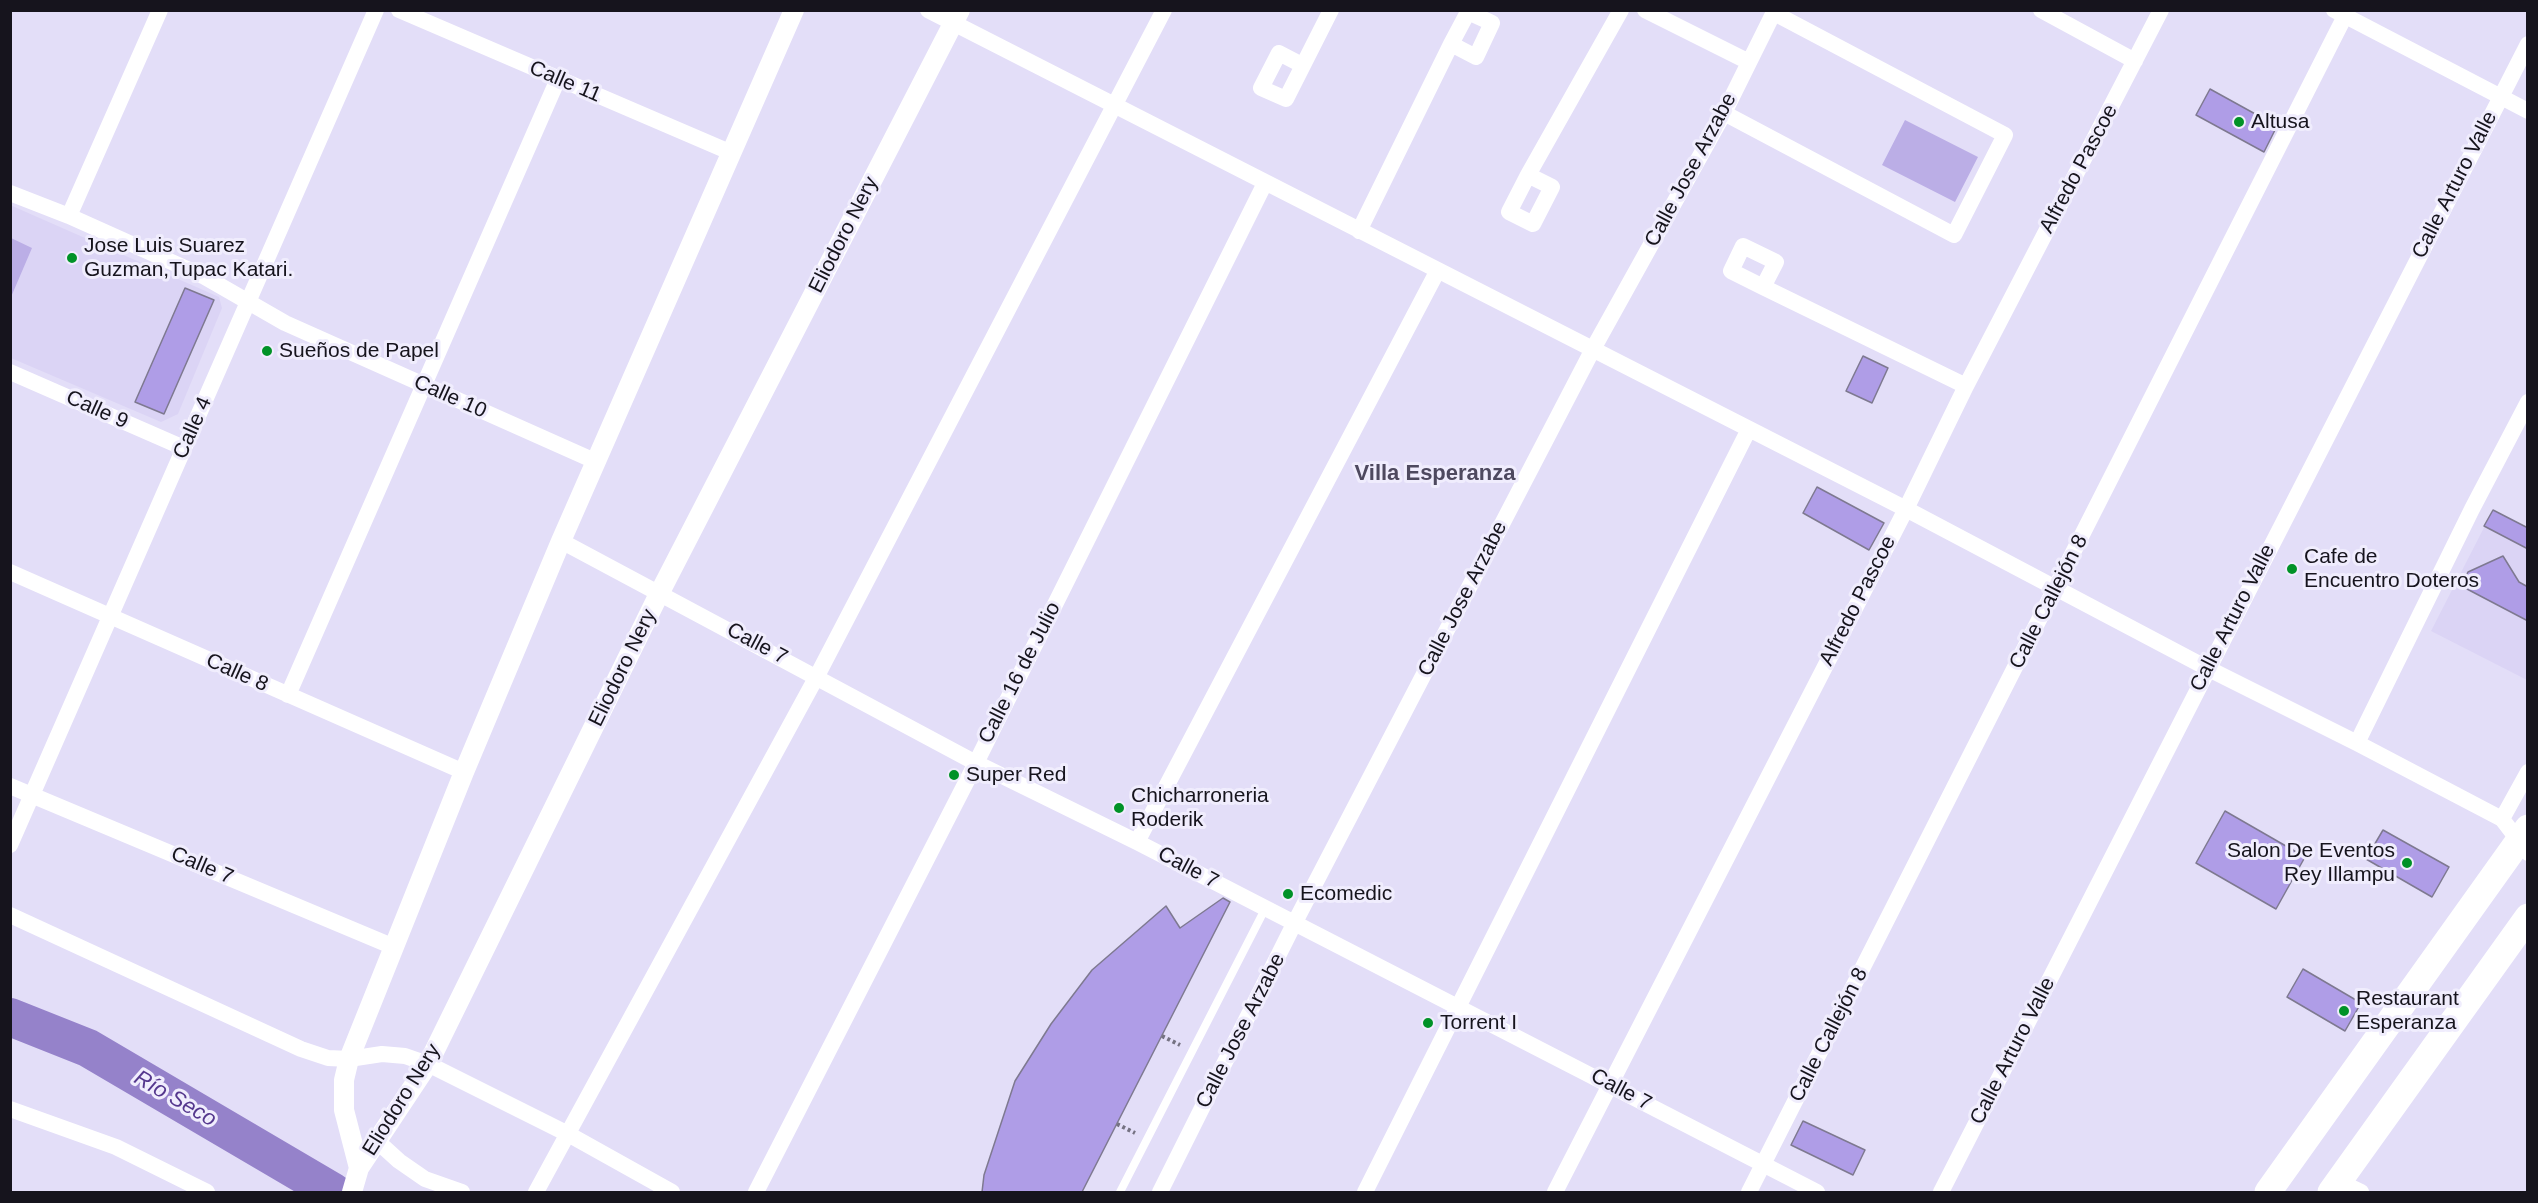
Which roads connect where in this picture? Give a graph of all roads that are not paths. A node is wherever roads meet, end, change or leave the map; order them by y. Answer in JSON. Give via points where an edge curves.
{"nodes":[{"id":1,"x":160,"y":10,"type":"edge"},
{"id":2,"x":376,"y":10,"type":"edge"},
{"id":3,"x":399,"y":10,"type":"edge"},
{"id":4,"x":794,"y":10,"type":"edge"},
{"id":5,"x":928,"y":10,"type":"edge"},
{"id":6,"x":1164,"y":10,"type":"edge"},
{"id":7,"x":1330,"y":10,"type":"edge"},
{"id":8,"x":1621,"y":10,"type":"edge"},
{"id":9,"x":1645,"y":10,"type":"edge"},
{"id":10,"x":2041,"y":10,"type":"edge"},
{"id":11,"x":2161,"y":10,"type":"edge"},
{"id":12,"x":1775,"y":12,"type":"edge"},
{"id":13,"x":2343,"y":12,"type":"edge"},
{"id":14,"x":956,"y":17,"type":"edge"},
{"id":15,"x":1451,"y":44,"type":"dead end"},
{"id":16,"x":2528,"y":44,"type":"edge"},
{"id":17,"x":2135,"y":61,"type":"junction"},
{"id":18,"x":1749,"y":62,"type":"junction"},
{"id":19,"x":1302,"y":65,"type":"dead end"},
{"id":20,"x":558,"y":79,"type":"junction"},
{"id":21,"x":2500,"y":97,"type":"junction"},
{"id":22,"x":1113,"y":105,"type":"junction"},
{"id":23,"x":2528,"y":111,"type":"edge"},
{"id":24,"x":1724,"y":113,"type":"junction"},
{"id":25,"x":732,"y":153,"type":"junction"},
{"id":26,"x":1528,"y":175,"type":"dead end"},
{"id":27,"x":1265,"y":183,"type":"junction"},
{"id":28,"x":10,"y":193,"type":"edge"},
{"id":29,"x":69,"y":216,"type":"junction"},
{"id":30,"x":1359,"y":231,"type":"junction"},
{"id":31,"x":1438,"y":270,"type":"junction"},
{"id":32,"x":1763,"y":287,"type":"dead end"},
{"id":33,"x":249,"y":302,"type":"junction"},
{"id":34,"x":1593,"y":349,"type":"junction"},
{"id":35,"x":10,"y":372,"type":"edge"},
{"id":36,"x":424,"y":385,"type":"junction"},
{"id":37,"x":1966,"y":386,"type":"junction"},
{"id":38,"x":2528,"y":402,"type":"edge"},
{"id":39,"x":1749,"y":429,"type":"junction"},
{"id":40,"x":184,"y":448,"type":"junction"},
{"id":41,"x":597,"y":462,"type":"junction"},
{"id":42,"x":1906,"y":509,"type":"junction"},
{"id":43,"x":561,"y":541,"type":"junction"},
{"id":44,"x":10,"y":572,"type":"edge"},
{"id":45,"x":2056,"y":589,"type":"junction"},
{"id":46,"x":659,"y":594,"type":"junction"},
{"id":47,"x":111,"y":618,"type":"junction"},
{"id":48,"x":2207,"y":668,"type":"junction"},
{"id":49,"x":816,"y":676,"type":"junction"},
{"id":50,"x":288,"y":695,"type":"junction"},
{"id":51,"x":2357,"y":743,"type":"junction"},
{"id":52,"x":976,"y":763,"type":"junction"},
{"id":53,"x":464,"y":771,"type":"junction"},
{"id":54,"x":2528,"y":772,"type":"edge"},
{"id":55,"x":10,"y":786,"type":"edge"},
{"id":56,"x":34,"y":796,"type":"junction"},
{"id":57,"x":2502,"y":819,"type":"junction"},
{"id":58,"x":2524,"y":841,"type":"edge"},
{"id":59,"x":1137,"y":842,"type":"junction"},
{"id":60,"x":10,"y":845,"type":"edge"},
{"id":61,"x":1265,"y":909,"type":"junction"},
{"id":62,"x":10,"y":915,"type":"edge"},
{"id":63,"x":2528,"y":917,"type":"edge"},
{"id":64,"x":1294,"y":924,"type":"junction"},
{"id":65,"x":394,"y":947,"type":"junction"},
{"id":66,"x":1458,"y":1006,"type":"junction"},
{"id":67,"x":349,"y":1059,"type":"junction"},
{"id":68,"x":428,"y":1064,"type":"junction"},
{"id":69,"x":1609,"y":1084,"type":"junction"},
{"id":70,"x":10,"y":1109,"type":"edge"},
{"id":71,"x":568,"y":1134,"type":"junction"},
{"id":72,"x":377,"y":1141,"type":"junction"},
{"id":73,"x":1762,"y":1165,"type":"junction"},
{"id":74,"x":356,"y":1179,"type":"edge"},
{"id":75,"x":2344,"y":1189,"type":"edge"},
{"id":76,"x":207,"y":1192,"type":"edge"},
{"id":77,"x":462,"y":1192,"type":"edge"},
{"id":78,"x":536,"y":1192,"type":"edge"},
{"id":79,"x":672,"y":1192,"type":"edge"},
{"id":80,"x":756,"y":1192,"type":"edge"},
{"id":81,"x":1119,"y":1192,"type":"edge"},
{"id":82,"x":1160,"y":1192,"type":"edge"},
{"id":83,"x":1365,"y":1192,"type":"edge"},
{"id":84,"x":1555,"y":1192,"type":"edge"},
{"id":85,"x":1749,"y":1192,"type":"edge"},
{"id":86,"x":1817,"y":1192,"type":"edge"},
{"id":87,"x":1941,"y":1192,"type":"edge"},
{"id":88,"x":2268,"y":1192,"type":"edge"}],
"edges":[{"from":1,"to":29,"type":"street"},
{"from":2,"to":33,"type":"street","name":"Calle 4"},
{"from":3,"to":20,"type":"street","name":"Calle 11"},
{"from":4,"to":25,"type":"street","name":"Eliodoro Nery"},
{"from":5,"to":14,"type":"street"},
{"from":6,"to":22,"type":"street"},
{"from":7,"to":19,"type":"street"},
{"from":8,"to":26,"type":"street"},
{"from":9,"to":18,"type":"street"},
{"from":10,"to":17,"type":"street"},
{"from":11,"to":17,"type":"street","name":"Alfredo Pascoe"},
{"from":12,"to":18,"type":"street","name":"Calle Jose Arzabe"},
{"from":12,"to":24,"type":"street","via":[[2005,135],[1954,235]]},
{"from":13,"to":21,"type":"street"},
{"from":13,"to":45,"type":"street","name":"Calle Callejón 8"},
{"from":14,"to":22,"type":"street"},
{"from":14,"to":46,"type":"street","name":"Eliodoro Nery"},
{"from":15,"to":30,"type":"street"},
{"from":16,"to":21,"type":"street","name":"Calle Arturo Valle"},
{"from":17,"to":37,"type":"street","name":"Alfredo Pascoe"},
{"from":18,"to":24,"type":"street","name":"Calle Jose Arzabe"},
{"from":20,"to":25,"type":"street","name":"Calle 11"},
{"from":20,"to":36,"type":"street"},
{"from":21,"to":23,"type":"street"},
{"from":21,"to":48,"type":"street","name":"Calle Arturo Valle"},
{"from":22,"to":27,"type":"street"},
{"from":22,"to":49,"type":"street"},
{"from":24,"to":34,"type":"street","name":"Calle Jose Arzabe"},
{"from":25,"to":41,"type":"street","name":"Eliodoro Nery"},
{"from":27,"to":30,"type":"street"},
{"from":27,"to":52,"type":"street","name":"Calle 16 de Julio"},
{"from":28,"to":29,"type":"street","name":"Calle 10"},
{"from":29,"to":33,"type":"street","name":"Calle 10","via":[[205,277]]},
{"from":30,"to":31,"type":"street"},
{"from":31,"to":34,"type":"street"},
{"from":31,"to":59,"type":"street"},
{"from":32,"to":37,"type":"street"},
{"from":33,"to":36,"type":"street","name":"Calle 10","via":[[285,323]]},
{"from":33,"to":40,"type":"street","name":"Calle 4"},
{"from":34,"to":39,"type":"street"},
{"from":34,"to":64,"type":"street","name":"Calle Jose Arzabe"},
{"from":35,"to":40,"type":"street","name":"Calle 9"},
{"from":36,"to":41,"type":"street","name":"Calle 10"},
{"from":36,"to":50,"type":"street"},
{"from":37,"to":42,"type":"street","name":"Alfredo Pascoe"},
{"from":38,"to":51,"type":"street"},
{"from":39,"to":42,"type":"street"},
{"from":39,"to":66,"type":"street"},
{"from":40,"to":47,"type":"street","name":"Calle 4"},
{"from":41,"to":43,"type":"street","name":"Eliodoro Nery"},
{"from":42,"to":45,"type":"street"},
{"from":42,"to":69,"type":"street","name":"Alfredo Pascoe"},
{"from":43,"to":46,"type":"street","name":"Calle 7"},
{"from":43,"to":53,"type":"street","name":"Eliodoro Nery"},
{"from":44,"to":47,"type":"street","name":"Calle 8"},
{"from":45,"to":48,"type":"street"},
{"from":45,"to":73,"type":"street","name":"Calle Callejón 8"},
{"from":46,"to":49,"type":"street","name":"Calle 7"},
{"from":46,"to":68,"type":"street","name":"Eliodoro Nery"},
{"from":47,"to":50,"type":"street","name":"Calle 8"},
{"from":47,"to":56,"type":"street","name":"Calle 4"},
{"from":48,"to":51,"type":"street"},
{"from":48,"to":87,"type":"street","name":"Calle Arturo Valle"},
{"from":49,"to":52,"type":"street","name":"Calle 7"},
{"from":49,"to":71,"type":"street"},
{"from":50,"to":53,"type":"street","name":"Calle 8"},
{"from":51,"to":57,"type":"street"},
{"from":52,"to":59,"type":"street","name":"Calle 7"},
{"from":52,"to":80,"type":"street","name":"Calle 16 de Julio"},
{"from":53,"to":65,"type":"street","name":"Eliodoro Nery"},
{"from":54,"to":57,"type":"street"},
{"from":55,"to":56,"type":"street","name":"Calle 7"},
{"from":56,"to":60,"type":"street","name":"Calle 4"},
{"from":56,"to":65,"type":"street","name":"Calle 7"},
{"from":57,"to":58,"type":"street"},
{"from":58,"to":88,"type":"highway"},
{"from":59,"to":61,"type":"street","name":"Calle 7"},
{"from":61,"to":64,"type":"street","name":"Calle 7"},
{"from":61,"to":81,"type":"lane"},
{"from":62,"to":67,"type":"street","via":[[301,1049],[328,1058]]},
{"from":63,"to":75,"type":"highway"},
{"from":64,"to":66,"type":"street","name":"Calle 7"},
{"from":64,"to":82,"type":"street","name":"Calle Jose Arzabe"},
{"from":65,"to":67,"type":"street","name":"Eliodoro Nery"},
{"from":66,"to":69,"type":"street","name":"Calle 7"},
{"from":66,"to":83,"type":"street"},
{"from":67,"to":68,"type":"street","via":[[382,1054]]},
{"from":67,"to":74,"type":"street","name":"Eliodoro Nery","via":[[344,1110]]},
{"from":68,"to":71,"type":"street"},
{"from":68,"to":72,"type":"street","name":"Eliodoro Nery"},
{"from":69,"to":73,"type":"street","name":"Calle 7"},
{"from":69,"to":84,"type":"street","name":"Alfredo Pascoe"},
{"from":70,"to":76,"type":"street","via":[[116,1147]]},
{"from":71,"to":78,"type":"street"},
{"from":71,"to":79,"type":"street"},
{"from":72,"to":74,"type":"street","name":"Eliodoro Nery"},
{"from":72,"to":77,"type":"street","via":[[425,1179]]},
{"from":73,"to":85,"type":"street","name":"Calle Callejón 8"},
{"from":73,"to":86,"type":"street","name":"Calle 7"}]}
